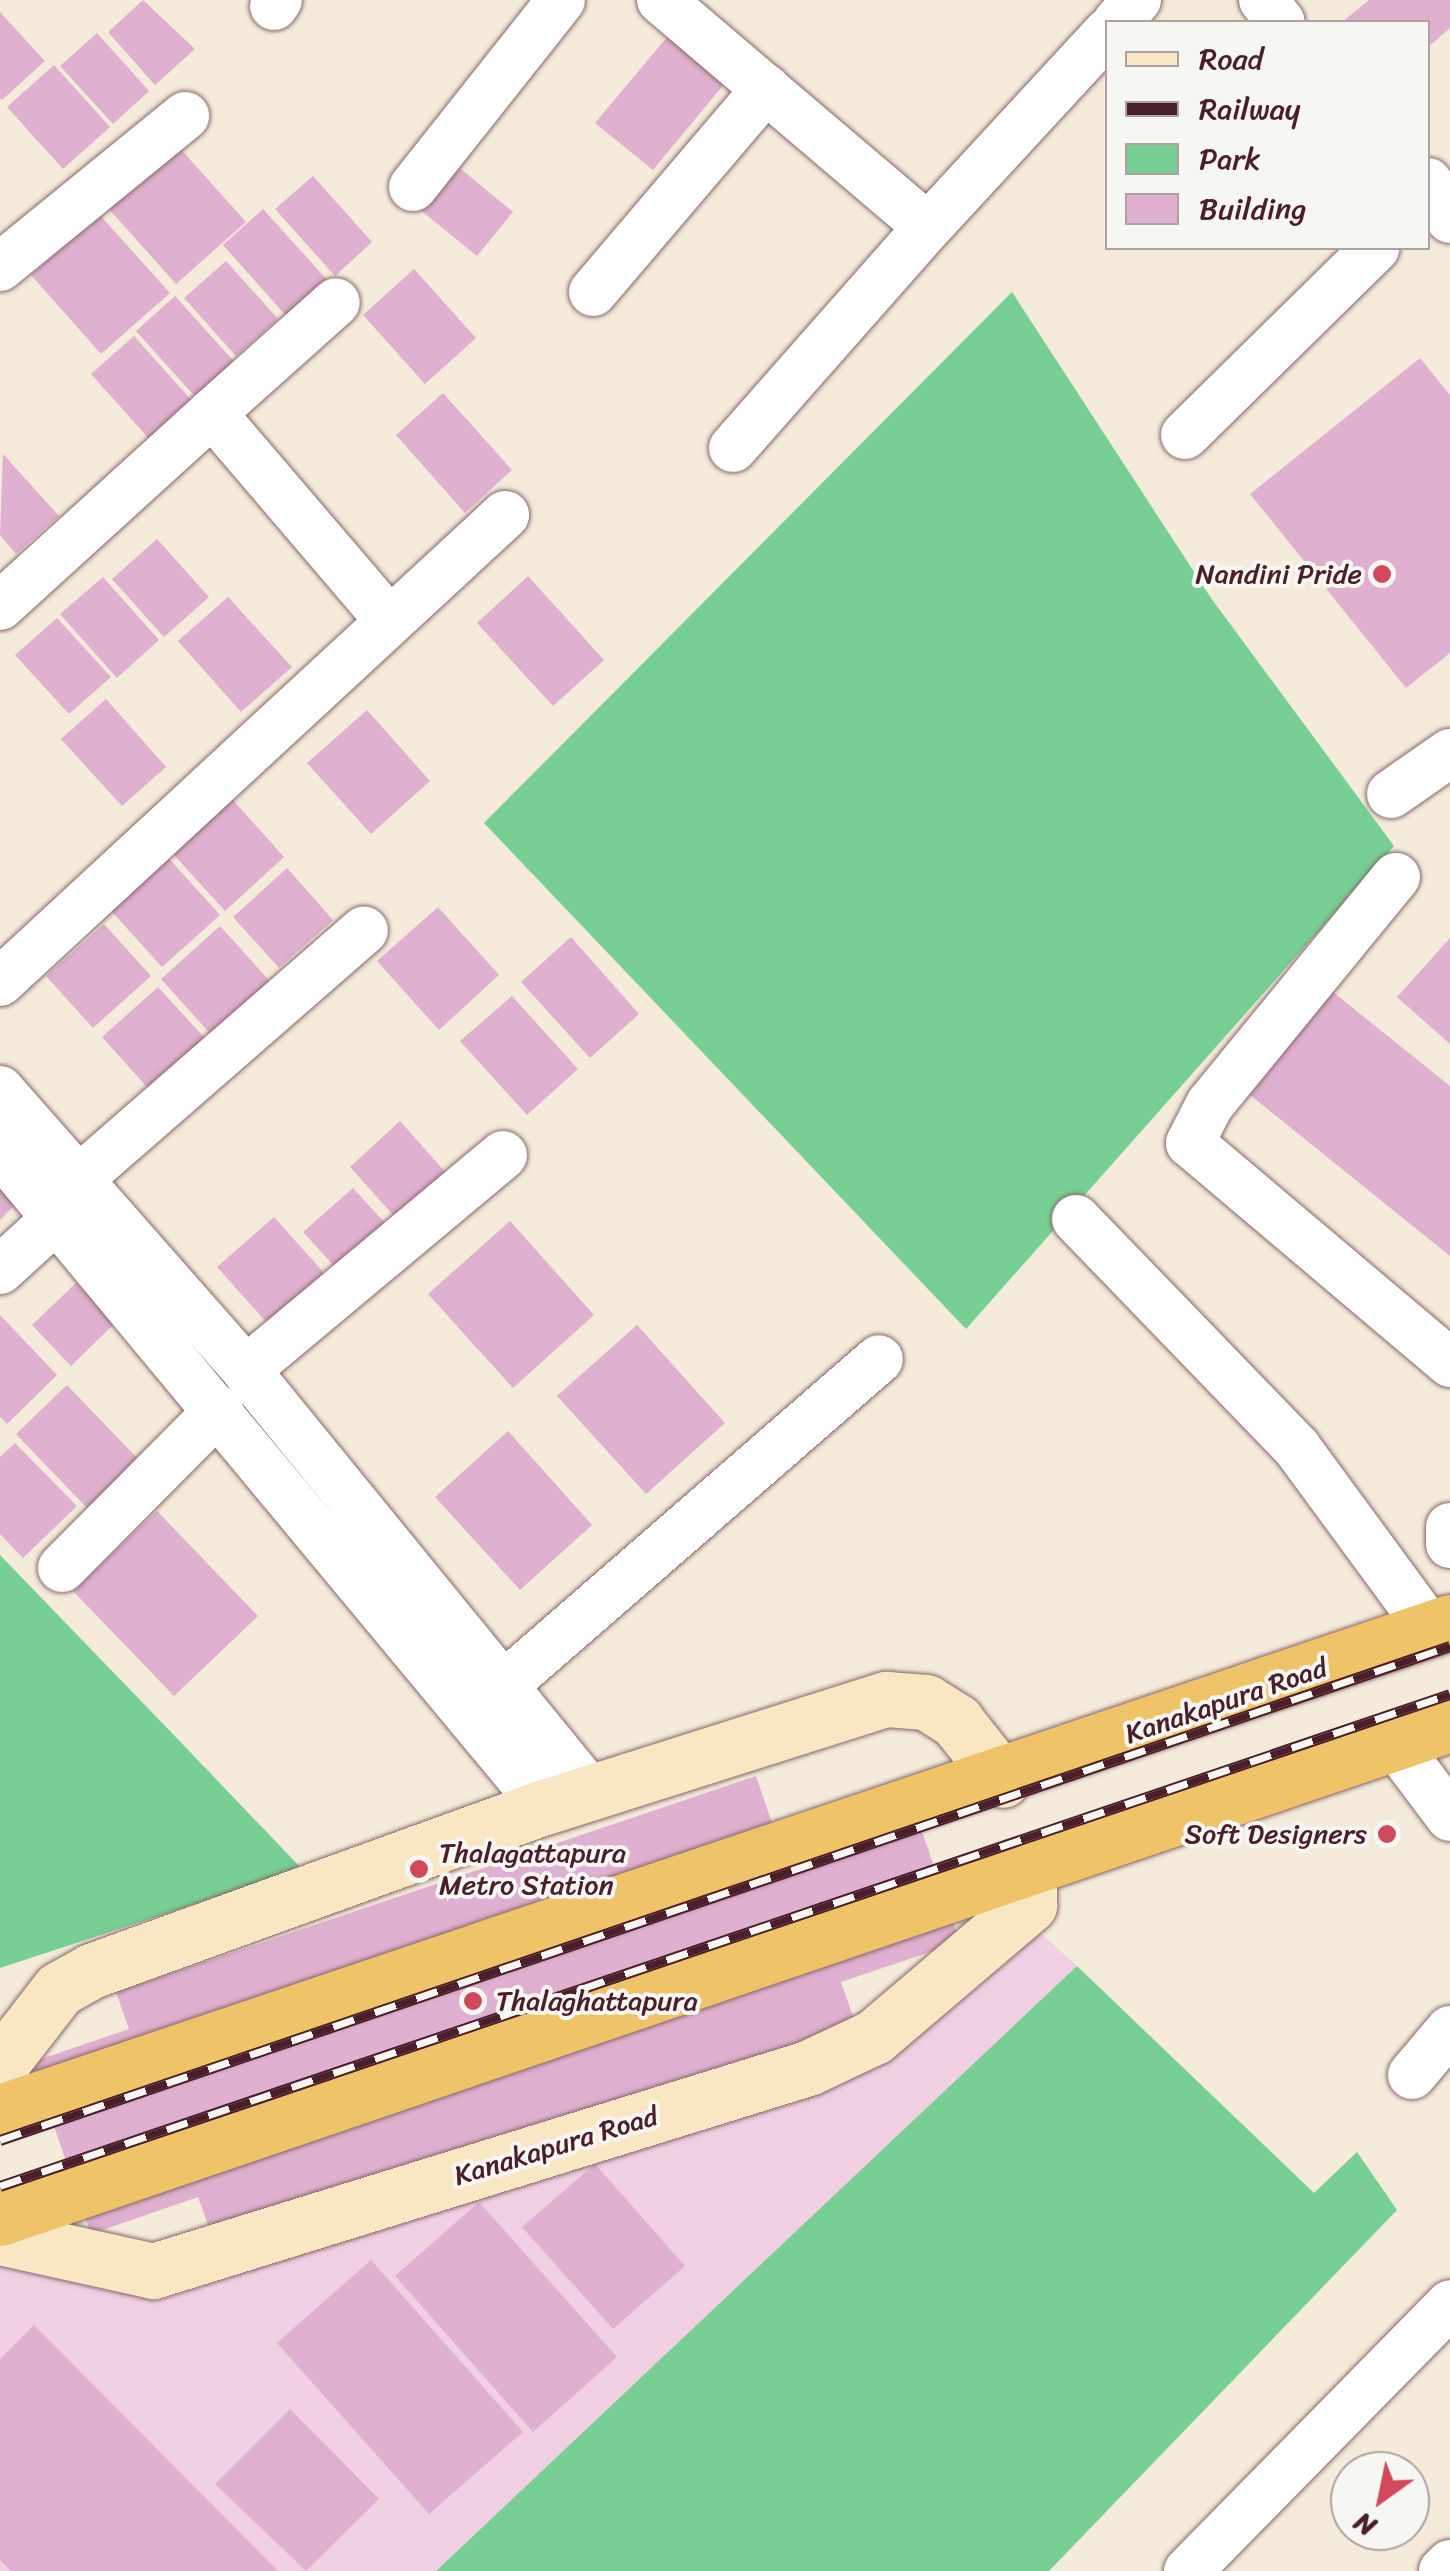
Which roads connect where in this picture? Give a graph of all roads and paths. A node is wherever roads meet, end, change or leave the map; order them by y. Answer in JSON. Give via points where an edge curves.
{"nodes":[{"id":1,"x":561,"y":0,"type":"edge"},
{"id":2,"x":661,"y":0,"type":"edge"},
{"id":3,"x":1138,"y":0,"type":"edge"},
{"id":4,"x":1263,"y":0,"type":"edge"},
{"id":5,"x":1118,"y":20,"type":"edge"},
{"id":6,"x":1279,"y":20,"type":"edge"},
{"id":7,"x":1105,"y":35,"type":"edge"},
{"id":8,"x":766,"y":89,"type":"junction"},
{"id":9,"x":184,"y":116,"type":"dead end"},
{"id":10,"x":413,"y":187,"type":"dead end"},
{"id":11,"x":928,"y":227,"type":"junction"},
{"id":12,"x":1373,"y":250,"type":"edge"},
{"id":13,"x":3,"y":259,"type":"edge"},
{"id":14,"x":592,"y":292,"type":"dead end"},
{"id":15,"x":336,"y":302,"type":"dead end"},
{"id":16,"x":212,"y":413,"type":"junction"},
{"id":17,"x":1185,"y":435,"type":"dead end"},
{"id":18,"x":733,"y":448,"type":"dead end"},
{"id":19,"x":506,"y":515,"type":"dead end"},
{"id":20,"x":0,"y":606,"type":"edge"},
{"id":21,"x":387,"y":618,"type":"junction"},
{"id":22,"x":1450,"y":753,"type":"edge"},
{"id":23,"x":1390,"y":794,"type":"dead end"},
{"id":24,"x":1396,"y":878,"type":"dead end"},
{"id":25,"x":364,"y":930,"type":"dead end"},
{"id":26,"x":0,"y":982,"type":"edge"},
{"id":27,"x":0,"y":1090,"type":"edge"},
{"id":28,"x":0,"y":1152,"type":"edge"},
{"id":29,"x":504,"y":1155,"type":"dead end"},
{"id":30,"x":68,"y":1198,"type":"junction"},
{"id":31,"x":1076,"y":1219,"type":"dead end"},
{"id":32,"x":0,"y":1270,"type":"edge"},
{"id":33,"x":880,"y":1359,"type":"dead end"},
{"id":34,"x":1450,"y":1363,"type":"edge"},
{"id":35,"x":246,"y":1370,"type":"junction"},
{"id":36,"x":218,"y":1410,"type":"junction"},
{"id":37,"x":1450,"y":1527,"type":"edge"},
{"id":38,"x":1450,"y":1544,"type":"edge"},
{"id":39,"x":62,"y":1568,"type":"dead end"},
{"id":40,"x":1440,"y":1625,"type":"edge"},
{"id":41,"x":503,"y":1686,"type":"junction"},
{"id":42,"x":1450,"y":1724,"type":"edge"},
{"id":43,"x":1394,"y":1740,"type":"junction"},
{"id":44,"x":1002,"y":1780,"type":"junction"},
{"id":45,"x":567,"y":1799,"type":"junction"},
{"id":46,"x":1450,"y":1817,"type":"edge"},
{"id":47,"x":1029,"y":1866,"type":"junction"},
{"id":48,"x":1450,"y":2030,"type":"edge"},
{"id":49,"x":0,"y":2065,"type":"edge"},
{"id":50,"x":1412,"y":2076,"type":"dead end"},
{"id":51,"x":0,"y":2112,"type":"edge"},
{"id":52,"x":0,"y":2218,"type":"edge"},
{"id":53,"x":0,"y":2237,"type":"edge"},
{"id":54,"x":1450,"y":2304,"type":"edge"},
{"id":55,"x":1450,"y":2564,"type":"edge"},
{"id":56,"x":1188,"y":2571,"type":"edge"},
{"id":57,"x":1443,"y":2571,"type":"edge"}],
"edges":[{"from":1,"to":10,"type":"street"},
{"from":2,"to":8,"type":"street"},
{"from":3,"to":5,"type":"street"},
{"from":4,"to":6,"type":"street"},
{"from":7,"to":11,"type":"street"},
{"from":8,"to":11,"type":"street"},
{"from":8,"to":14,"type":"street"},
{"from":9,"to":13,"type":"street"},
{"from":11,"to":18,"type":"street"},
{"from":12,"to":17,"type":"street"},
{"from":15,"to":16,"type":"street"},
{"from":16,"to":20,"type":"street"},
{"from":16,"to":21,"type":"street"},
{"from":19,"to":21,"type":"street"},
{"from":21,"to":26,"type":"street"},
{"from":22,"to":23,"type":"street"},
{"from":24,"to":34,"type":"street","via":[[1210,1104],[1190,1143]]},
{"from":25,"to":30,"type":"street"},
{"from":27,"to":30,"type":"street"},
{"from":28,"to":30,"type":"street"},
{"from":29,"to":35,"type":"street"},
{"from":30,"to":32,"type":"street"},
{"from":30,"to":35,"type":"street"},
{"from":30,"to":36,"type":"street"},
{"from":31,"to":40,"type":"street","via":[[1307,1460]]},
{"from":33,"to":41,"type":"street"},
{"from":35,"to":41,"type":"street"},
{"from":36,"to":39,"type":"street"},
{"from":36,"to":45,"type":"street"},
{"from":37,"to":38,"type":"street"},
{"from":40,"to":44,"type":"highway","name":"Kanakapura Road"},
{"from":41,"to":45,"type":"street"},
{"from":42,"to":43,"type":"highway"},
{"from":43,"to":46,"type":"street"},
{"from":43,"to":47,"type":"highway"},
{"from":44,"to":45,"type":"street","via":[[956,1721],[926,1702],[886,1699]]},
{"from":44,"to":51,"type":"highway","name":"Kanakapura Road"},
{"from":45,"to":49,"type":"street","via":[[91,1970],[59,1989]]},
{"from":47,"to":52,"type":"highway","via":[[533,2043]]},
{"from":47,"to":53,"type":"street","name":"Kanakapura Road","via":[[1029,1906],[874,2037],[808,2068],[153,2271]]},
{"from":48,"to":50,"type":"street"},
{"from":54,"to":56,"type":"street"},
{"from":55,"to":57,"type":"street"}]}
